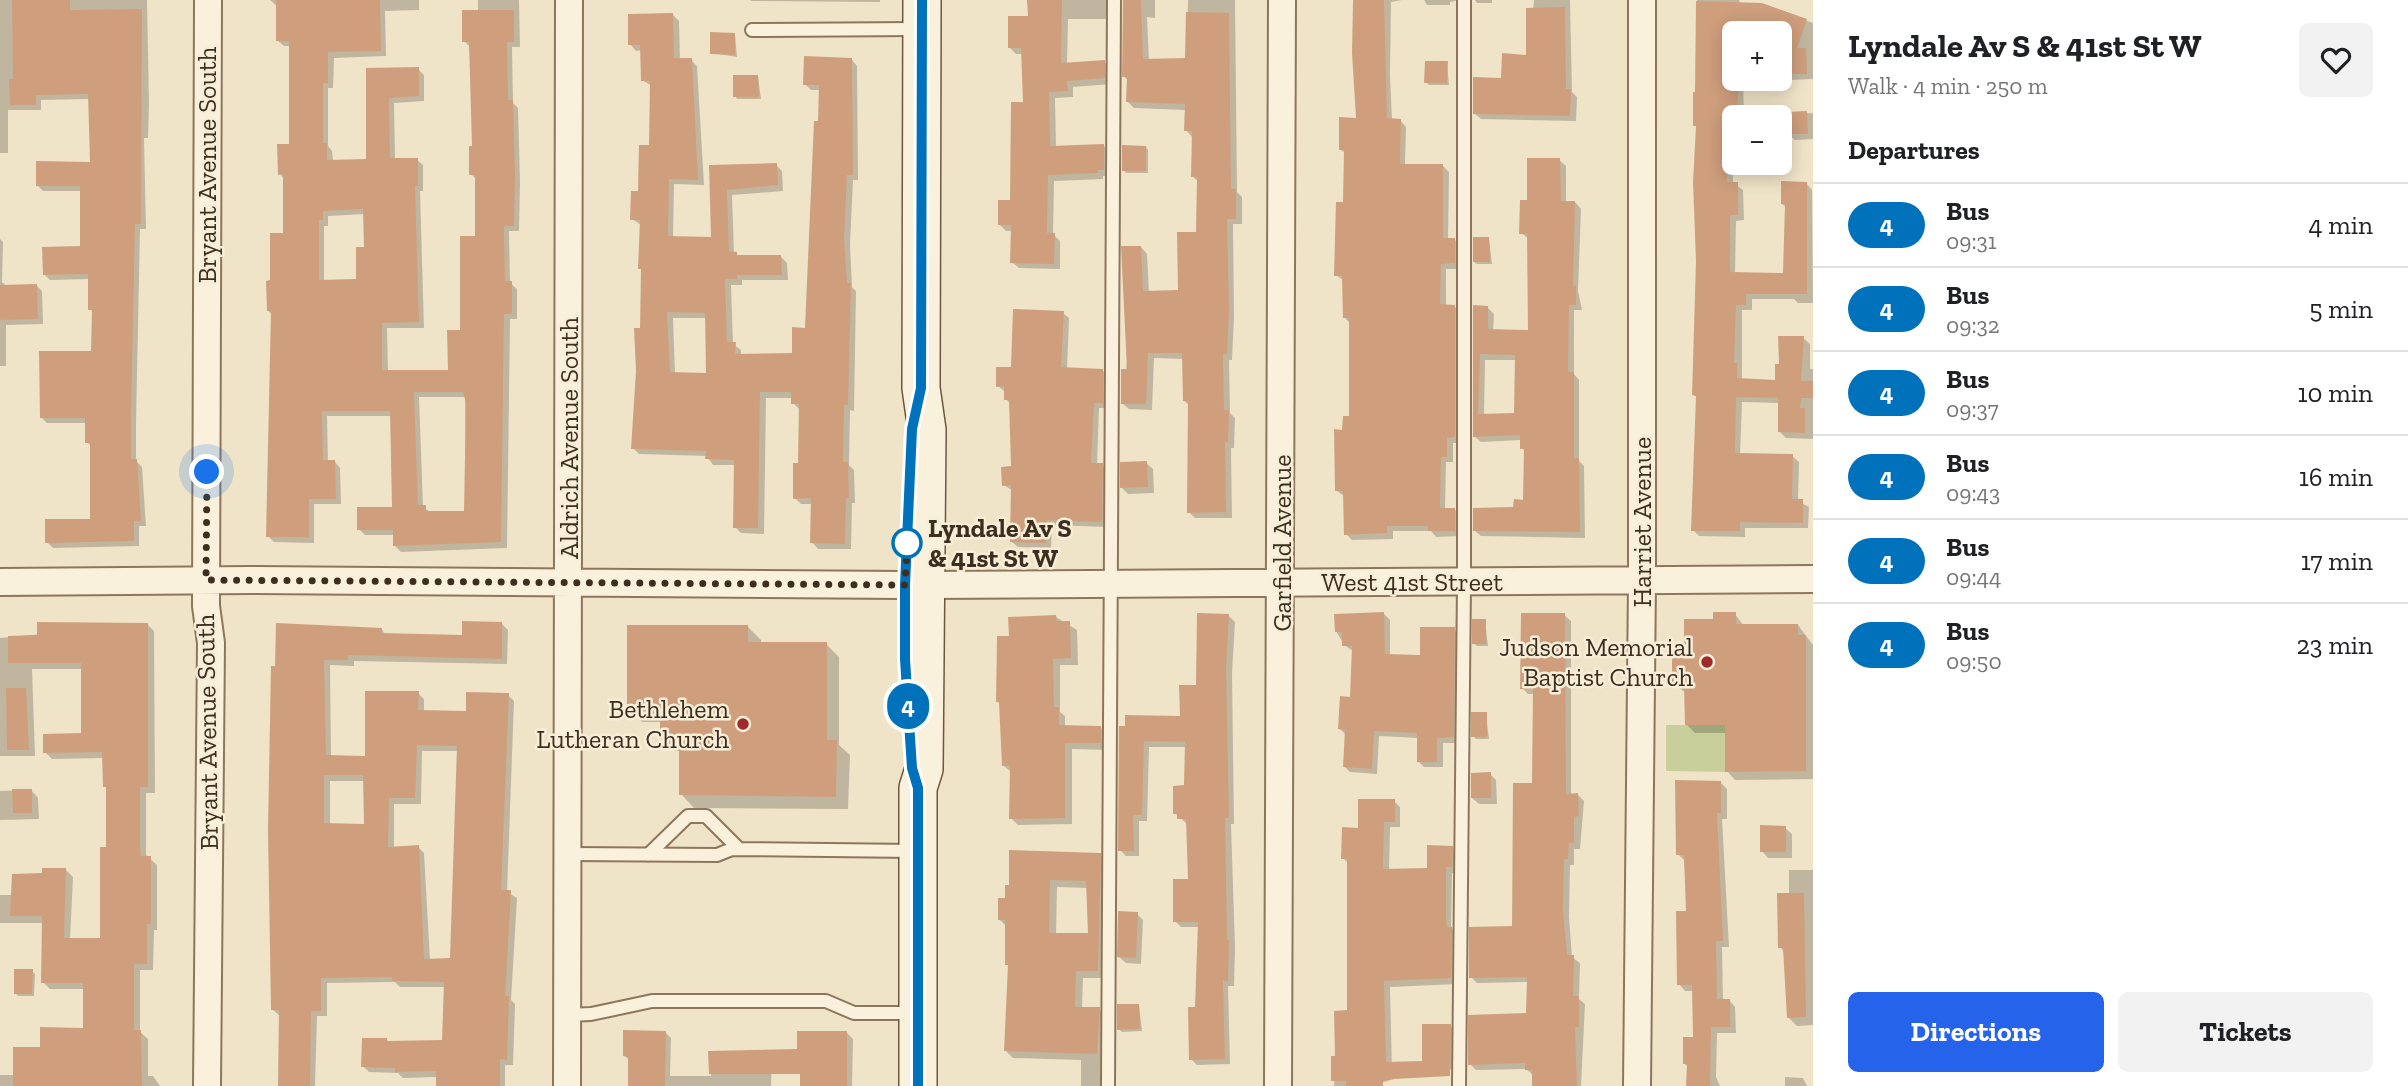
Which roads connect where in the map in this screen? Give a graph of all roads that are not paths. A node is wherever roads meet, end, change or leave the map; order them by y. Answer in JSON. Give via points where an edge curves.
{"nodes":[{"id":1,"x":208,"y":0,"type":"edge"},
{"id":2,"x":569,"y":0,"type":"edge"},
{"id":3,"x":1114,"y":0,"type":"edge"},
{"id":4,"x":1282,"y":0,"type":"edge"},
{"id":5,"x":1464,"y":0,"type":"edge"},
{"id":6,"x":1642,"y":0,"type":"edge"},
{"id":7,"x":922,"y":15,"type":"edge"},
{"id":8,"x":752,"y":30,"type":"dead end"},
{"id":9,"x":1813,"y":579,"type":"edge"},
{"id":10,"x":206,"y":580,"type":"junction"},
{"id":11,"x":1642,"y":581,"type":"junction"},
{"id":12,"x":0,"y":582,"type":"edge"},
{"id":13,"x":1282,"y":582,"type":"junction"},
{"id":14,"x":1464,"y":582,"type":"junction"},
{"id":15,"x":569,"y":583,"type":"junction"},
{"id":16,"x":1111,"y":583,"type":"junction"},
{"id":17,"x":917,"y":585,"type":"junction"},
{"id":18,"x":739,"y":849,"type":"junction"},
{"id":19,"x":919,"y":851,"type":"junction"},
{"id":20,"x":569,"y":854,"type":"junction"},
{"id":21,"x":649,"y":855,"type":"junction"},
{"id":22,"x":918,"y":1013,"type":"junction"},
{"id":23,"x":568,"y":1015,"type":"junction"},
{"id":24,"x":207,"y":1086,"type":"edge"},
{"id":25,"x":567,"y":1086,"type":"edge"},
{"id":26,"x":918,"y":1086,"type":"edge"},
{"id":27,"x":1108,"y":1086,"type":"edge"},
{"id":28,"x":1278,"y":1086,"type":"edge"},
{"id":29,"x":1459,"y":1086,"type":"edge"},
{"id":30,"x":1637,"y":1086,"type":"edge"}],
"edges":[{"from":1,"to":10,"type":"street","name":"Bryant Avenue South"},
{"from":2,"to":15,"type":"street","name":"Aldrich Avenue South"},
{"from":3,"to":16,"type":"lane"},
{"from":4,"to":13,"type":"street","name":"Garfield Avenue"},
{"from":5,"to":14,"type":"lane"},
{"from":6,"to":11,"type":"street","name":"Harriet Avenue"},
{"from":7,"to":8,"type":"lane"},
{"from":7,"to":17,"type":"main road","via":[[921,388],[927,430]]},
{"from":9,"to":11,"type":"street","name":"West 41st Street"},
{"from":10,"to":12,"type":"street","name":"West 41st Street"},
{"from":10,"to":15,"type":"street","name":"West 41st Street"},
{"from":10,"to":24,"type":"street","name":"Bryant Avenue South","via":[[211,643]]},
{"from":11,"to":14,"type":"street","name":"West 41st Street"},
{"from":11,"to":30,"type":"street","name":"Harriet Avenue"},
{"from":13,"to":14,"type":"street","name":"West 41st Street"},
{"from":13,"to":16,"type":"street","name":"West 41st Street"},
{"from":13,"to":28,"type":"street","name":"Garfield Avenue"},
{"from":14,"to":29,"type":"lane"},
{"from":15,"to":17,"type":"street","name":"West 41st Street"},
{"from":15,"to":20,"type":"street","name":"Aldrich Avenue South"},
{"from":16,"to":17,"type":"street","name":"West 41st Street"},
{"from":16,"to":27,"type":"lane"},
{"from":17,"to":19,"type":"main road","via":[[924,769],[918,788]]},
{"from":18,"to":19,"type":"lane"},
{"from":18,"to":21,"type":"lane","via":[[716,855]]},
{"from":18,"to":21,"type":"lane","via":[[706,816],[688,816]]},
{"from":19,"to":22,"type":"main road"},
{"from":20,"to":21,"type":"lane"},
{"from":20,"to":23,"type":"street","name":"Aldrich Avenue South"},
{"from":22,"to":23,"type":"lane","via":[[854,1013],[826,1001],[652,1001]]},
{"from":22,"to":26,"type":"main road"},
{"from":23,"to":25,"type":"street","name":"Aldrich Avenue South"}]}
